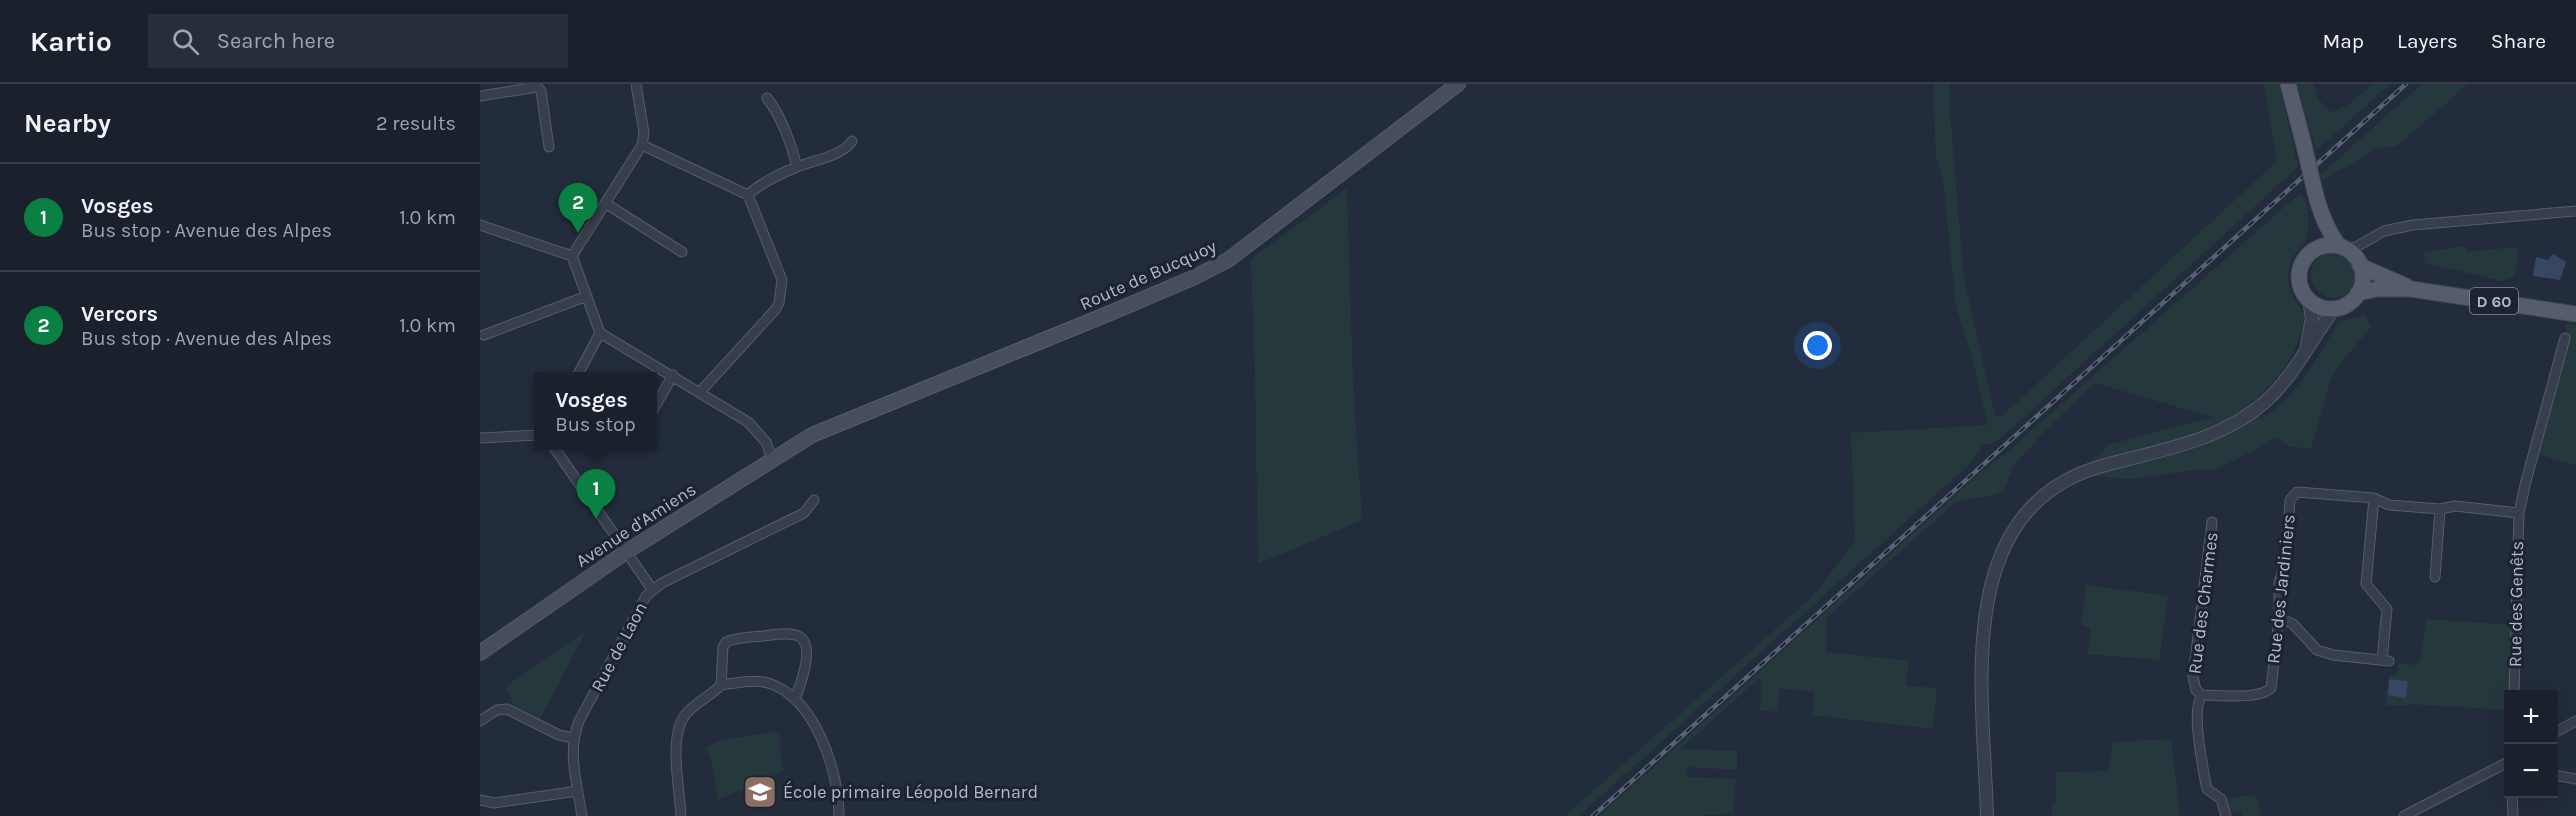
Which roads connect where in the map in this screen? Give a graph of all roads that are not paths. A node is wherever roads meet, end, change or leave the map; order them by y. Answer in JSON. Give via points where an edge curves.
{"nodes":[{"id":1,"x":636,"y":84,"type":"edge"},
{"id":2,"x":1458,"y":84,"type":"edge"},
{"id":3,"x":2288,"y":84,"type":"edge"},
{"id":4,"x":513,"y":87,"type":"edge"},
{"id":5,"x":480,"y":96,"type":"edge"},
{"id":6,"x":766,"y":98,"type":"dead end"},
{"id":7,"x":852,"y":141,"type":"dead end"},
{"id":8,"x":642,"y":145,"type":"junction"},
{"id":9,"x":549,"y":147,"type":"dead end"},
{"id":10,"x":797,"y":167,"type":"junction"},
{"id":11,"x":748,"y":195,"type":"junction"},
{"id":12,"x":605,"y":203,"type":"junction"},
{"id":13,"x":2319,"y":208,"type":"junction"},
{"id":14,"x":2576,"y":211,"type":"edge"},
{"id":15,"x":480,"y":225,"type":"edge"},
{"id":16,"x":2365,"y":243,"type":"junction"},
{"id":17,"x":2342,"y":247,"type":"junction"},
{"id":18,"x":2315,"y":249,"type":"junction"},
{"id":19,"x":682,"y":252,"type":"dead end"},
{"id":20,"x":572,"y":256,"type":"junction"},
{"id":21,"x":2359,"y":264,"type":"junction"},
{"id":22,"x":2412,"y":289,"type":"junction"},
{"id":23,"x":2358,"y":293,"type":"junction"},
{"id":24,"x":587,"y":296,"type":"junction"},
{"id":25,"x":2309,"y":300,"type":"junction"},
{"id":26,"x":2335,"y":308,"type":"junction"},
{"id":27,"x":2576,"y":314,"type":"edge"},
{"id":28,"x":600,"y":333,"type":"junction"},
{"id":29,"x":484,"y":335,"type":"dead end"},
{"id":30,"x":2565,"y":338,"type":"dead end"},
{"id":31,"x":2307,"y":349,"type":"junction"},
{"id":32,"x":579,"y":372,"type":"edge"},
{"id":33,"x":673,"y":375,"type":"junction"},
{"id":34,"x":700,"y":392,"type":"junction"},
{"id":35,"x":657,"y":403,"type":"edge"},
{"id":36,"x":816,"y":433,"type":"joint"},
{"id":37,"x":534,"y":435,"type":"edge"},
{"id":38,"x":480,"y":438,"type":"edge"},
{"id":39,"x":556,"y":450,"type":"edge"},
{"id":40,"x":772,"y":459,"type":"junction"},
{"id":41,"x":2374,"y":498,"type":"junction"},
{"id":42,"x":814,"y":500,"type":"dead end"},
{"id":43,"x":2440,"y":509,"type":"junction"},
{"id":44,"x":2519,"y":513,"type":"junction"},
{"id":45,"x":2212,"y":522,"type":"dead end"},
{"id":46,"x":626,"y":552,"type":"junction"},
{"id":47,"x":2435,"y":577,"type":"dead end"},
{"id":48,"x":652,"y":589,"type":"junction"},
{"id":49,"x":2279,"y":618,"type":"junction"},
{"id":50,"x":480,"y":653,"type":"edge"},
{"id":51,"x":721,"y":685,"type":"junction"},
{"id":52,"x":2514,"y":690,"type":"edge"},
{"id":53,"x":2202,"y":695,"type":"junction"},
{"id":54,"x":795,"y":699,"type":"junction"},
{"id":55,"x":480,"y":721,"type":"edge"},
{"id":56,"x":2576,"y":721,"type":"edge"},
{"id":57,"x":2558,"y":731,"type":"edge"},
{"id":58,"x":573,"y":738,"type":"junction"},
{"id":59,"x":2504,"y":764,"type":"edge"},
{"id":60,"x":2558,"y":776,"type":"edge"},
{"id":61,"x":2576,"y":779,"type":"edge"},
{"id":62,"x":578,"y":791,"type":"junction"},
{"id":63,"x":2512,"y":798,"type":"edge"},
{"id":64,"x":480,"y":800,"type":"edge"},
{"id":65,"x":582,"y":816,"type":"edge"},
{"id":66,"x":681,"y":816,"type":"edge"},
{"id":67,"x":839,"y":816,"type":"edge"},
{"id":68,"x":1987,"y":816,"type":"edge"},
{"id":69,"x":2226,"y":816,"type":"edge"},
{"id":70,"x":2404,"y":816,"type":"edge"},
{"id":71,"x":2513,"y":816,"type":"edge"}],
"edges":[{"from":1,"to":8,"type":"street","via":[[644,133]]},
{"from":2,"to":36,"type":"main road","name":"Route de Bucquoy","via":[[1228,260],[1115,311]]},
{"from":3,"to":13,"type":"main road","bridge":true},
{"from":4,"to":5,"type":"street"},
{"from":4,"to":9,"type":"street","via":[[541,91]]},
{"from":6,"to":10,"type":"street"},
{"from":7,"to":10,"type":"street","via":[[842,150]]},
{"from":8,"to":11,"type":"street"},
{"from":8,"to":12,"type":"street"},
{"from":10,"to":11,"type":"street","via":[[759,185]]},
{"from":11,"to":34,"type":"street","via":[[782,280],[779,303]]},
{"from":12,"to":19,"type":"street"},
{"from":12,"to":20,"type":"street"},
{"from":13,"to":17,"type":"main road","via":[[2333,238]]},
{"from":13,"to":18,"type":"main road"},
{"from":14,"to":16,"type":"street","via":[[2413,225],[2384,231]]},
{"from":15,"to":20,"type":"street"},
{"from":16,"to":17,"type":"street"},
{"from":16,"to":21,"type":"street"},
{"from":17,"to":18,"type":"main road"},
{"from":17,"to":21,"type":"main road"},
{"from":18,"to":25,"type":"main road","via":[[2300,269],[2300,286]]},
{"from":20,"to":24,"type":"street"},
{"from":21,"to":22,"type":"main road","number":"D 60"},
{"from":21,"to":23,"type":"main road","via":[[2362,275]]},
{"from":22,"to":23,"type":"main road","number":"D 60"},
{"from":22,"to":27,"type":"main road","number":"D 60"},
{"from":23,"to":26,"type":"main road","via":[[2347,304]]},
{"from":24,"to":28,"type":"street"},
{"from":24,"to":29,"type":"street"},
{"from":25,"to":26,"type":"main road"},
{"from":25,"to":31,"type":"street","via":[[2312,318]]},
{"from":26,"to":31,"type":"street"},
{"from":28,"to":32,"type":"street"},
{"from":28,"to":33,"type":"street"},
{"from":30,"to":44,"type":"street","name":"Rue des Genêts"},
{"from":31,"to":68,"type":"street","via":[[2264,403],[2230,426],[2187,443],[2079,474],[2047,492],[2016,525],[2000,554],[1987,607],[1981,670]]},
{"from":33,"to":34,"type":"street"},
{"from":33,"to":35,"type":"street"},
{"from":34,"to":40,"type":"street","via":[[753,427],[766,442]]},
{"from":36,"to":40,"type":"main road","name":"Avenue d'Amiens"},
{"from":37,"to":38,"type":"street"},
{"from":39,"to":46,"type":"street"},
{"from":40,"to":46,"type":"main road","name":"Avenue d'Amiens"},
{"from":41,"to":43,"type":"street","via":[[2389,505]]},
{"from":41,"to":49,"type":"street","name":"Rue des Jardiniers","via":[[2297,492],[2290,500],[2286,561],[2279,583]]},
{"from":41,"to":49,"type":"street","via":[[2366,584],[2387,609],[2385,661],[2317,650],[2293,624]]},
{"from":42,"to":48,"type":"street","name":"Rue de Laon","via":[[804,513]]},
{"from":43,"to":44,"type":"street","via":[[2455,506]]},
{"from":43,"to":47,"type":"street"},
{"from":44,"to":52,"type":"street","name":"Rue des Genêts"},
{"from":45,"to":53,"type":"street","name":"Rue des Charmes","via":[[2193,677],[2196,690]]},
{"from":46,"to":48,"type":"street"},
{"from":46,"to":50,"type":"main road","name":"Avenue d'Amiens"},
{"from":48,"to":58,"type":"street","name":"Rue de Laon"},
{"from":49,"to":53,"type":"street","name":"Rue des Jardiniers","via":[[2271,688],[2255,696]]},
{"from":51,"to":54,"type":"street","via":[[766,682]]},
{"from":51,"to":54,"type":"street","via":[[726,642],[795,635],[806,648],[804,676]]},
{"from":51,"to":66,"type":"street","via":[[686,713],[680,724],[677,759]]},
{"from":53,"to":69,"type":"street","name":"Rue des Charmes","via":[[2198,714],[2205,780],[2207,789],[2221,799]]},
{"from":54,"to":67,"type":"street","via":[[821,739],[832,769]]},
{"from":55,"to":58,"type":"street","via":[[497,710],[507,709]]},
{"from":56,"to":57,"type":"street"},
{"from":58,"to":62,"type":"street","name":"Rue de Laon"},
{"from":59,"to":70,"type":"street"},
{"from":60,"to":61,"type":"street"},
{"from":62,"to":64,"type":"street","via":[[494,803]]},
{"from":62,"to":65,"type":"street","name":"Rue de Laon"},
{"from":63,"to":71,"type":"street"}]}
